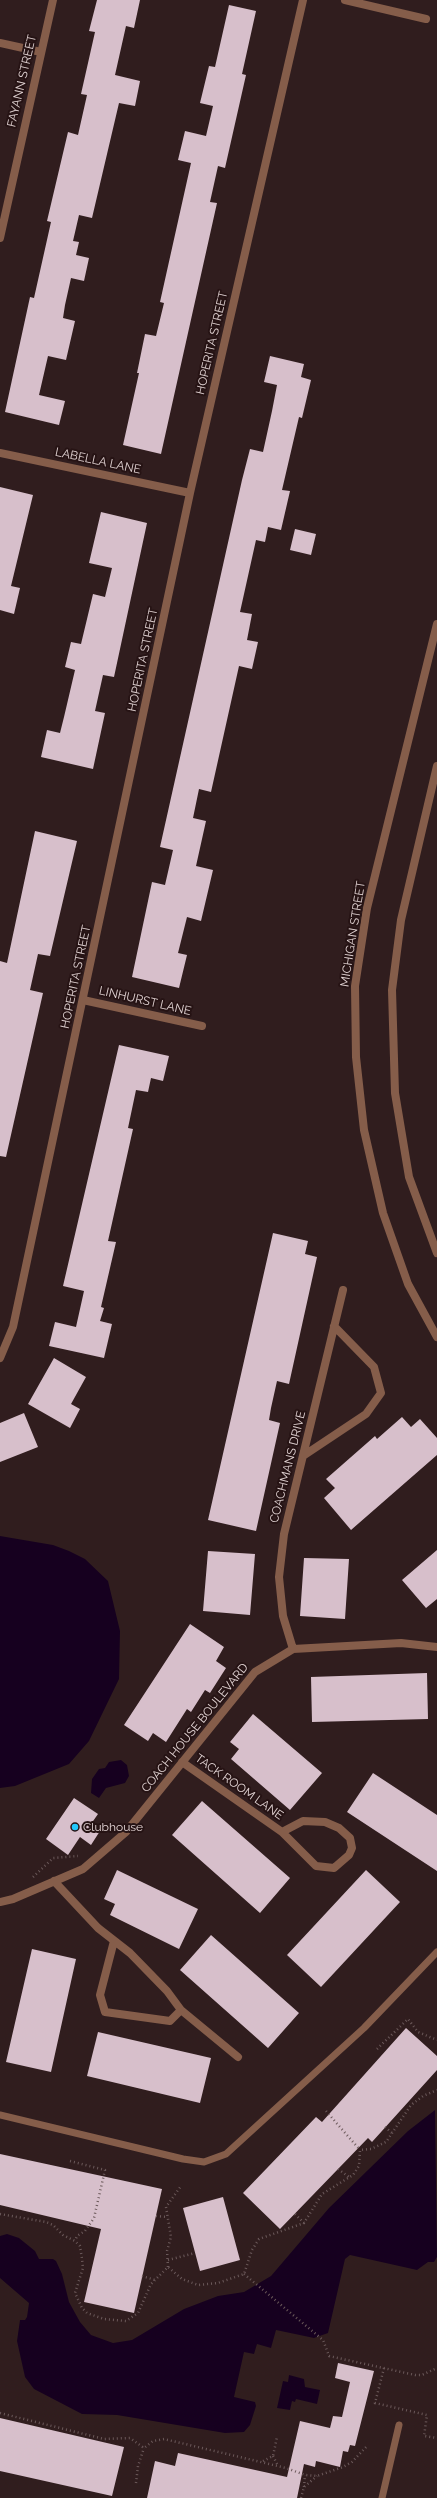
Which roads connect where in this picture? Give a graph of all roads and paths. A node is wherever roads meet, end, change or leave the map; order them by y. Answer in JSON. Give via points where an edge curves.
{"nodes":[{"id":1,"x":53,"y":0,"type":"edge"},
{"id":2,"x":303,"y":0,"type":"edge"},
{"id":3,"x":345,"y":0,"type":"edge"},
{"id":4,"x":426,"y":19,"type":"dead end"},
{"id":5,"x":0,"y":43,"type":"edge"},
{"id":6,"x":41,"y":52,"type":"junction"},
{"id":7,"x":0,"y":238,"type":"edge"},
{"id":8,"x":0,"y":453,"type":"edge"},
{"id":9,"x":190,"y":493,"type":"junction"},
{"id":10,"x":437,"y":624,"type":"edge"},
{"id":11,"x":437,"y":766,"type":"edge"},
{"id":12,"x":83,"y":1000,"type":"junction"},
{"id":13,"x":202,"y":1026,"type":"dead end"},
{"id":14,"x":437,"y":1253,"type":"edge"},
{"id":15,"x":343,"y":1290,"type":"dead end"},
{"id":16,"x":334,"y":1326,"type":"junction"},
{"id":17,"x":437,"y":1337,"type":"edge"},
{"id":18,"x":0,"y":1358,"type":"edge"},
{"id":19,"x":303,"y":1456,"type":"junction"},
{"id":20,"x":437,"y":1647,"type":"edge"},
{"id":21,"x":293,"y":1650,"type":"junction"},
{"id":22,"x":182,"y":1762,"type":"junction"},
{"id":23,"x":282,"y":1832,"type":"junction"},
{"id":24,"x":84,"y":1853,"type":"dead end"},
{"id":25,"x":54,"y":1881,"type":"junction"},
{"id":26,"x":28,"y":1893,"type":"junction"},
{"id":27,"x":0,"y":1902,"type":"edge"},
{"id":28,"x":114,"y":1941,"type":"junction"},
{"id":29,"x":437,"y":1952,"type":"edge"},
{"id":30,"x":181,"y":2010,"type":"junction"},
{"id":31,"x":437,"y":2040,"type":"edge"},
{"id":32,"x":377,"y":2049,"type":"dead end"},
{"id":33,"x":238,"y":2057,"type":"dead end"},
{"id":34,"x":437,"y":2090,"type":"edge"},
{"id":35,"x":326,"y":2112,"type":"dead end"},
{"id":36,"x":0,"y":2114,"type":"edge"},
{"id":37,"x":385,"y":2127,"type":"dead end"},
{"id":38,"x":392,"y":2133,"type":"junction"},
{"id":39,"x":360,"y":2150,"type":"junction"},
{"id":40,"x":70,"y":2161,"type":"dead end"},
{"id":41,"x":338,"y":2169,"type":"dead end"},
{"id":42,"x":350,"y":2178,"type":"junction"},
{"id":43,"x":181,"y":2186,"type":"dead end"},
{"id":44,"x":0,"y":2214,"type":"edge"},
{"id":45,"x":295,"y":2214,"type":"dead end"},
{"id":46,"x":156,"y":2216,"type":"dead end"},
{"id":47,"x":167,"y":2217,"type":"junction"},
{"id":48,"x":304,"y":2223,"type":"junction"},
{"id":49,"x":75,"y":2241,"type":"junction"},
{"id":50,"x":195,"y":2253,"type":"dead end"},
{"id":51,"x":168,"y":2260,"type":"junction"},
{"id":52,"x":168,"y":2267,"type":"junction"},
{"id":53,"x":244,"y":2274,"type":"junction"},
{"id":54,"x":142,"y":2276,"type":"dead end"},
{"id":55,"x":155,"y":2280,"type":"junction"},
{"id":56,"x":384,"y":2368,"type":"junction"},
{"id":57,"x":437,"y":2368,"type":"edge"},
{"id":58,"x":0,"y":2413,"type":"edge"},
{"id":59,"x":399,"y":2425,"type":"dead end"},
{"id":60,"x":277,"y":2437,"type":"dead end"},
{"id":61,"x":437,"y":2438,"type":"edge"},
{"id":62,"x":368,"y":2445,"type":"dead end"},
{"id":63,"x":144,"y":2448,"type":"junction"},
{"id":64,"x":273,"y":2456,"type":"junction"},
{"id":65,"x":262,"y":2462,"type":"junction"},
{"id":66,"x":278,"y":2466,"type":"junction"},
{"id":67,"x":305,"y":2475,"type":"junction"},
{"id":68,"x":317,"y":2476,"type":"junction"},
{"id":69,"x":136,"y":2483,"type":"dead end"},
{"id":70,"x":304,"y":2487,"type":"junction"},
{"id":71,"x":301,"y":2498,"type":"edge"},
{"id":72,"x":382,"y":2498,"type":"edge"}],
"edges":[{"from":1,"to":6,"type":"street","name":"FAYANN STREET"},
{"from":2,"to":9,"type":"street","name":"HOPERITA STREET"},
{"from":3,"to":4,"type":"street"},
{"from":5,"to":6,"type":"street"},
{"from":6,"to":7,"type":"street","name":"FAYANN STREET"},
{"from":8,"to":9,"type":"street","name":"LABELLA LANE"},
{"from":9,"to":12,"type":"street","name":"HOPERITA STREET"},
{"from":10,"to":17,"type":"street","name":"MICHIGAN STREET","via":[[366,908],[355,986],[356,1057],[364,1130],[383,1213],[408,1284]]},
{"from":11,"to":14,"type":"street","via":[[401,920],[392,990],[395,1093],[409,1177]]},
{"from":12,"to":13,"type":"street","name":"LINHURST LANE"},
{"from":12,"to":18,"type":"street","name":"HOPERITA STREET","via":[[13,1327]]},
{"from":15,"to":16,"type":"street","name":"COACHMANS DRIVE"},
{"from":16,"to":19,"type":"street","name":"COACHMANS DRIVE"},
{"from":16,"to":19,"type":"street","via":[[374,1367],[381,1393],[366,1414]]},
{"from":19,"to":21,"type":"street","name":"COACHMANS DRIVE","via":[[284,1534],[278,1577],[283,1616]]},
{"from":20,"to":21,"type":"street","name":"COACH HOUSE BOULEVARD","via":[[401,1643]]},
{"from":21,"to":22,"type":"street","name":"COACH HOUSE BOULEVARD","via":[[255,1672]]},
{"from":22,"to":23,"type":"street","name":"TACK ROOM LANE"},
{"from":22,"to":25,"type":"street","name":"COACH HOUSE BOULEVARD","via":[[126,1832],[83,1869]]},
{"from":23,"to":23,"type":"street","name":"TACK ROOM LANE","via":[[316,1866],[334,1868],[342,1863],[352,1848],[350,1838],[339,1828],[325,1822],[302,1821]]},
{"from":24,"to":26,"type":"path","via":[[78,1856],[53,1858],[35,1874]]},
{"from":25,"to":26,"type":"street","name":"COACH HOUSE BOULEVARD"},
{"from":25,"to":28,"type":"street","via":[[98,1928]]},
{"from":26,"to":27,"type":"street","name":"COACH HOUSE BOULEVARD","via":[[13,1900]]},
{"from":28,"to":30,"type":"street","via":[[167,1991]]},
{"from":28,"to":30,"type":"street","via":[[100,1995],[105,2012],[170,2021]]},
{"from":29,"to":36,"type":"lane","via":[[364,2028],[226,2154],[204,2162]]},
{"from":30,"to":33,"type":"street"},
{"from":31,"to":32,"type":"path","via":[[418,2032],[408,2019]]},
{"from":34,"to":38,"type":"path","via":[[411,2105]]},
{"from":35,"to":39,"type":"path"},
{"from":37,"to":38,"type":"path"},
{"from":38,"to":39,"type":"path","via":[[386,2142]]},
{"from":39,"to":42,"type":"path","via":[[359,2166]]},
{"from":40,"to":49,"type":"path","via":[[105,2170],[94,2218]]},
{"from":41,"to":42,"type":"path"},
{"from":42,"to":48,"type":"path","via":[[322,2194]]},
{"from":43,"to":47,"type":"path","via":[[166,2207]]},
{"from":44,"to":49,"type":"path","via":[[46,2222]]},
{"from":45,"to":48,"type":"path"},
{"from":46,"to":47,"type":"path"},
{"from":47,"to":51,"type":"path","via":[[170,2237]]},
{"from":48,"to":53,"type":"path","via":[[259,2239],[252,2250]]},
{"from":49,"to":55,"type":"path","via":[[80,2246],[82,2268],[75,2293],[79,2304],[87,2313],[116,2322],[132,2318],[140,2310]]},
{"from":50,"to":51,"type":"path"},
{"from":51,"to":52,"type":"path"},
{"from":52,"to":53,"type":"path","via":[[182,2279],[198,2285],[218,2283]]},
{"from":52,"to":55,"type":"path"},
{"from":53,"to":56,"type":"path","via":[[323,2340],[329,2356]]},
{"from":54,"to":55,"type":"path"},
{"from":56,"to":57,"type":"path","via":[[415,2375],[422,2375]]},
{"from":56,"to":61,"type":"path","via":[[375,2402],[427,2415],[424,2436]]},
{"from":58,"to":63,"type":"path","via":[[104,2439],[130,2438]]},
{"from":59,"to":72,"type":"lane"},
{"from":60,"to":64,"type":"path"},
{"from":62,"to":68,"type":"path","via":[[352,2462]]},
{"from":63,"to":65,"type":"path","via":[[154,2441],[164,2439]]},
{"from":63,"to":69,"type":"path"},
{"from":64,"to":65,"type":"path"},
{"from":64,"to":66,"type":"path"},
{"from":65,"to":66,"type":"path"},
{"from":66,"to":67,"type":"path"},
{"from":67,"to":68,"type":"path"},
{"from":67,"to":70,"type":"path"},
{"from":68,"to":70,"type":"path"},
{"from":70,"to":71,"type":"path"}]}
